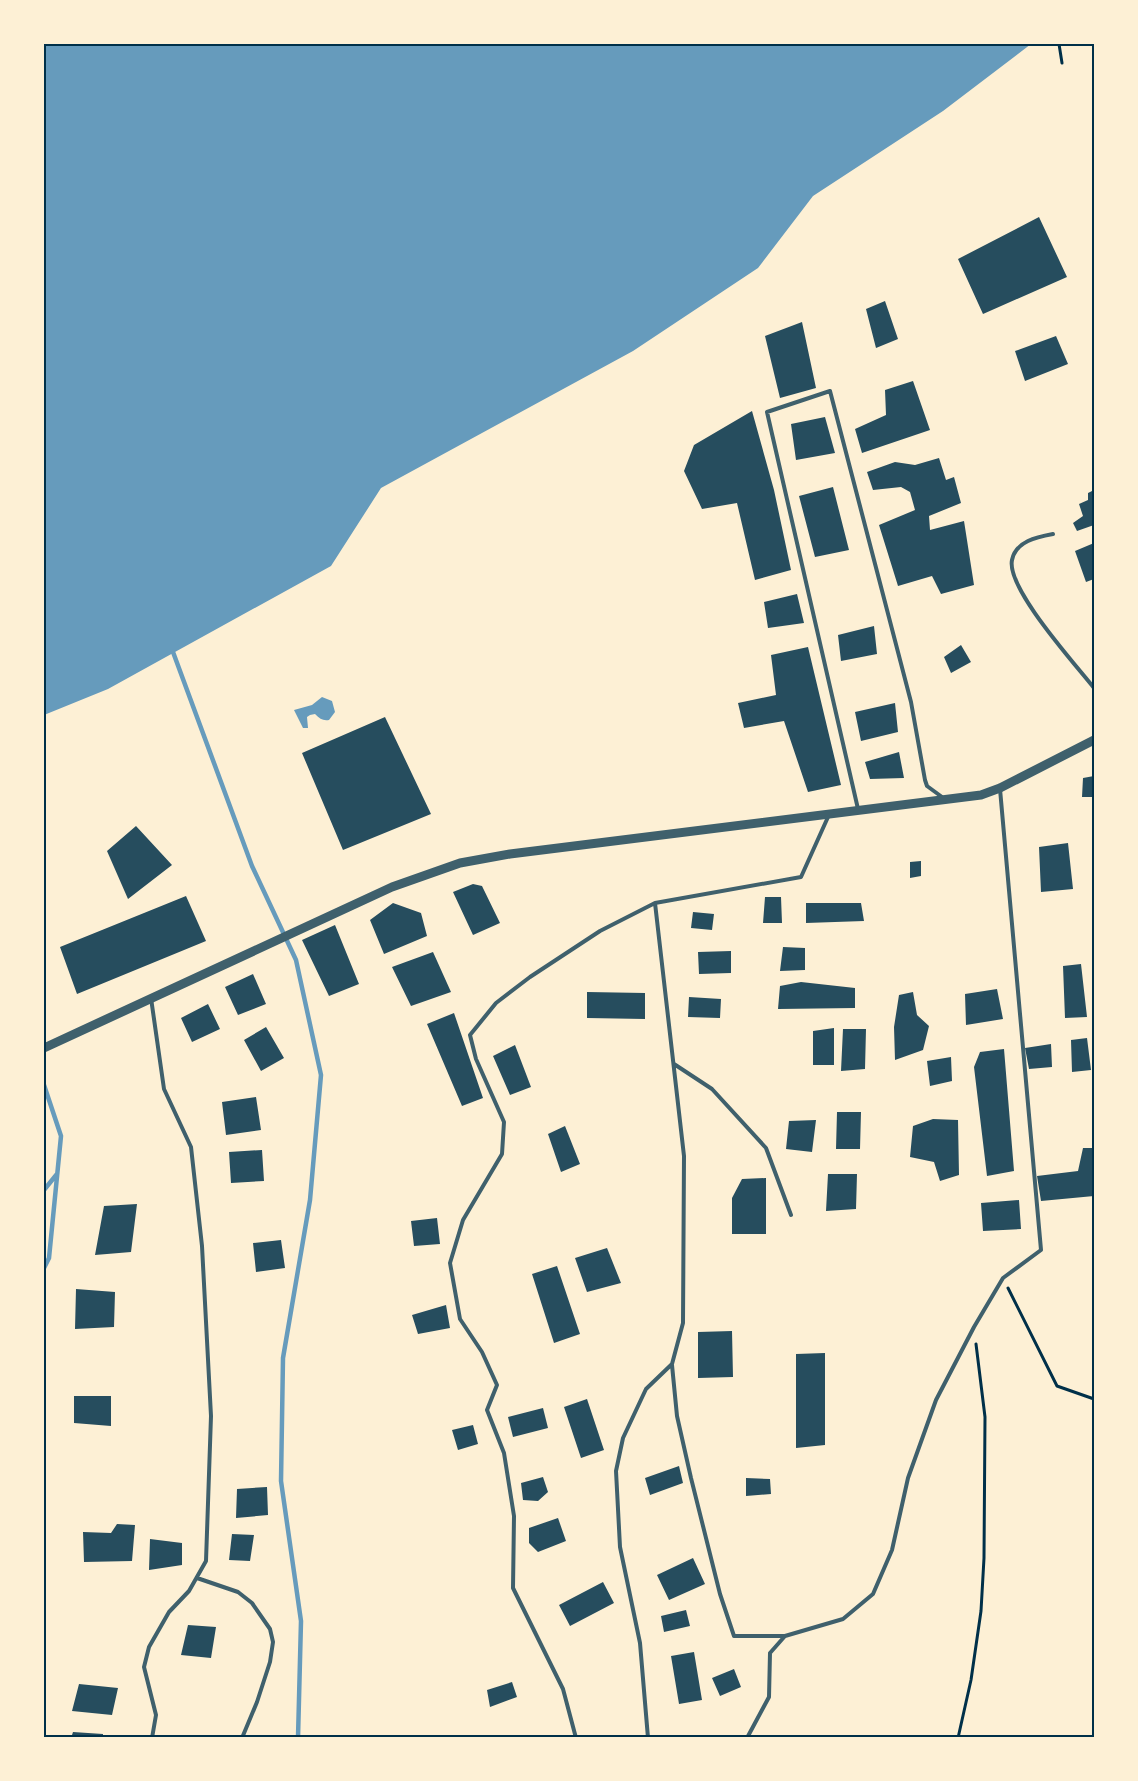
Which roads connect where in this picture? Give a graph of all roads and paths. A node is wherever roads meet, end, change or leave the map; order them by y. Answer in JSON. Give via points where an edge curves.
{"nodes":[{"id":1,"x":1059,"y":44,"type":"edge"},
{"id":2,"x":1062,"y":63,"type":"dead end"},
{"id":3,"x":1053,"y":534,"type":"dead end"},
{"id":4,"x":1095,"y":688,"type":"edge"},
{"id":5,"x":1095,"y":740,"type":"edge"},
{"id":6,"x":1000,"y":788,"type":"junction"},
{"id":7,"x":950,"y":799,"type":"junction"},
{"id":8,"x":858,"y":810,"type":"junction"},
{"id":9,"x":829,"y":813,"type":"junction"},
{"id":10,"x":655,"y":903,"type":"junction"},
{"id":11,"x":150,"y":997,"type":"junction"},
{"id":12,"x":44,"y":1048,"type":"edge"},
{"id":13,"x":673,"y":1063,"type":"junction"},
{"id":14,"x":791,"y":1215,"type":"dead end"},
{"id":15,"x":1003,"y":1278,"type":"junction"},
{"id":16,"x":974,"y":1327,"type":"junction"},
{"id":17,"x":672,"y":1364,"type":"junction"},
{"id":18,"x":1095,"y":1399,"type":"edge"},
{"id":19,"x":197,"y":1578,"type":"junction"},
{"id":20,"x":785,"y":1636,"type":"junction"},
{"id":21,"x":152,"y":1737,"type":"edge"},
{"id":22,"x":242,"y":1737,"type":"edge"},
{"id":23,"x":576,"y":1737,"type":"edge"},
{"id":24,"x":648,"y":1737,"type":"edge"},
{"id":25,"x":747,"y":1737,"type":"edge"},
{"id":26,"x":958,"y":1737,"type":"edge"}],
"edges":[{"from":1,"to":2,"type":"path"},
{"from":3,"to":4,"type":"lane","via":[[1032,538],[1019,548],[1012,560],[1015,581]]},
{"from":5,"to":6,"type":"street"},
{"from":6,"to":7,"type":"street"},
{"from":6,"to":15,"type":"lane","via":[[1041,1250]]},
{"from":7,"to":8,"type":"street"},
{"from":7,"to":8,"type":"lane","via":[[934,792],[925,780],[911,702],[830,391],[767,412]]},
{"from":8,"to":9,"type":"street"},
{"from":9,"to":10,"type":"lane","via":[[801,877]]},
{"from":9,"to":11,"type":"street","via":[[460,863],[392,887]]},
{"from":10,"to":13,"type":"lane"},
{"from":10,"to":23,"type":"lane","via":[[600,931],[530,977],[496,1003],[470,1035],[476,1059],[504,1122],[502,1154],[463,1220],[450,1263],[460,1319],[482,1352],[497,1385],[487,1410],[504,1453],[512,1506],[513,1588],[563,1689]]},
{"from":11,"to":12,"type":"street"},
{"from":11,"to":19,"type":"lane","via":[[164,1089],[191,1147],[202,1246],[211,1416],[206,1561]]},
{"from":13,"to":14,"type":"lane","via":[[712,1089],[766,1148]]},
{"from":13,"to":17,"type":"lane","via":[[684,1156],[683,1323]]},
{"from":15,"to":16,"type":"lane"},
{"from":15,"to":18,"type":"path","via":[[1058,1386]]},
{"from":16,"to":20,"type":"lane","via":[[936,1400],[908,1478],[892,1550],[873,1594],[843,1620]]},
{"from":16,"to":26,"type":"path","via":[[985,1417],[984,1558],[978,1634]]},
{"from":17,"to":20,"type":"lane","via":[[677,1416],[720,1594],[734,1636]]},
{"from":17,"to":24,"type":"lane","via":[[646,1389],[623,1438],[616,1471],[620,1547],[640,1643]]},
{"from":19,"to":21,"type":"lane","via":[[149,1647],[144,1667],[156,1715]]},
{"from":19,"to":22,"type":"lane","via":[[238,1592],[252,1603],[270,1629],[270,1662]]},
{"from":20,"to":25,"type":"lane","via":[[770,1653],[769,1697]]}]}
